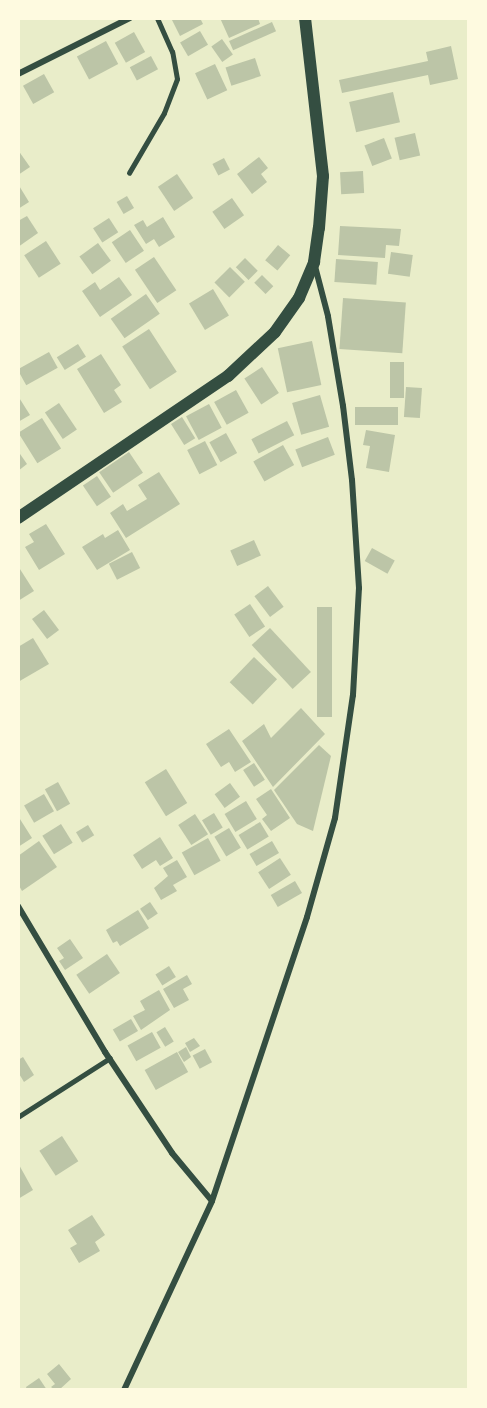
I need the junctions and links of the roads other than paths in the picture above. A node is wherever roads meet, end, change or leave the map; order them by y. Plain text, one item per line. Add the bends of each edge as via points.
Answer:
1 (130, 18) edge
2 (157, 18) edge
3 (305, 18) edge
4 (18, 75) edge
5 (129, 173) dead end
6 (314, 262) junction
7 (18, 518) edge
8 (18, 906) edge
9 (110, 1058) junction
10 (18, 1117) edge
11 (212, 1201) junction
12 (124, 1390) edge

1 - 4 street
2 - 5 lane via 172,52 177,79 164,113
3 - 6 main road via 323,176
6 - 7 main road via 299,298 275,332 228,376
6 - 11 street via 328,316 352,480 359,588 353,695 335,819 307,917
8 - 9 street
9 - 10 lane
9 - 11 street via 172,1153
11 - 12 street

